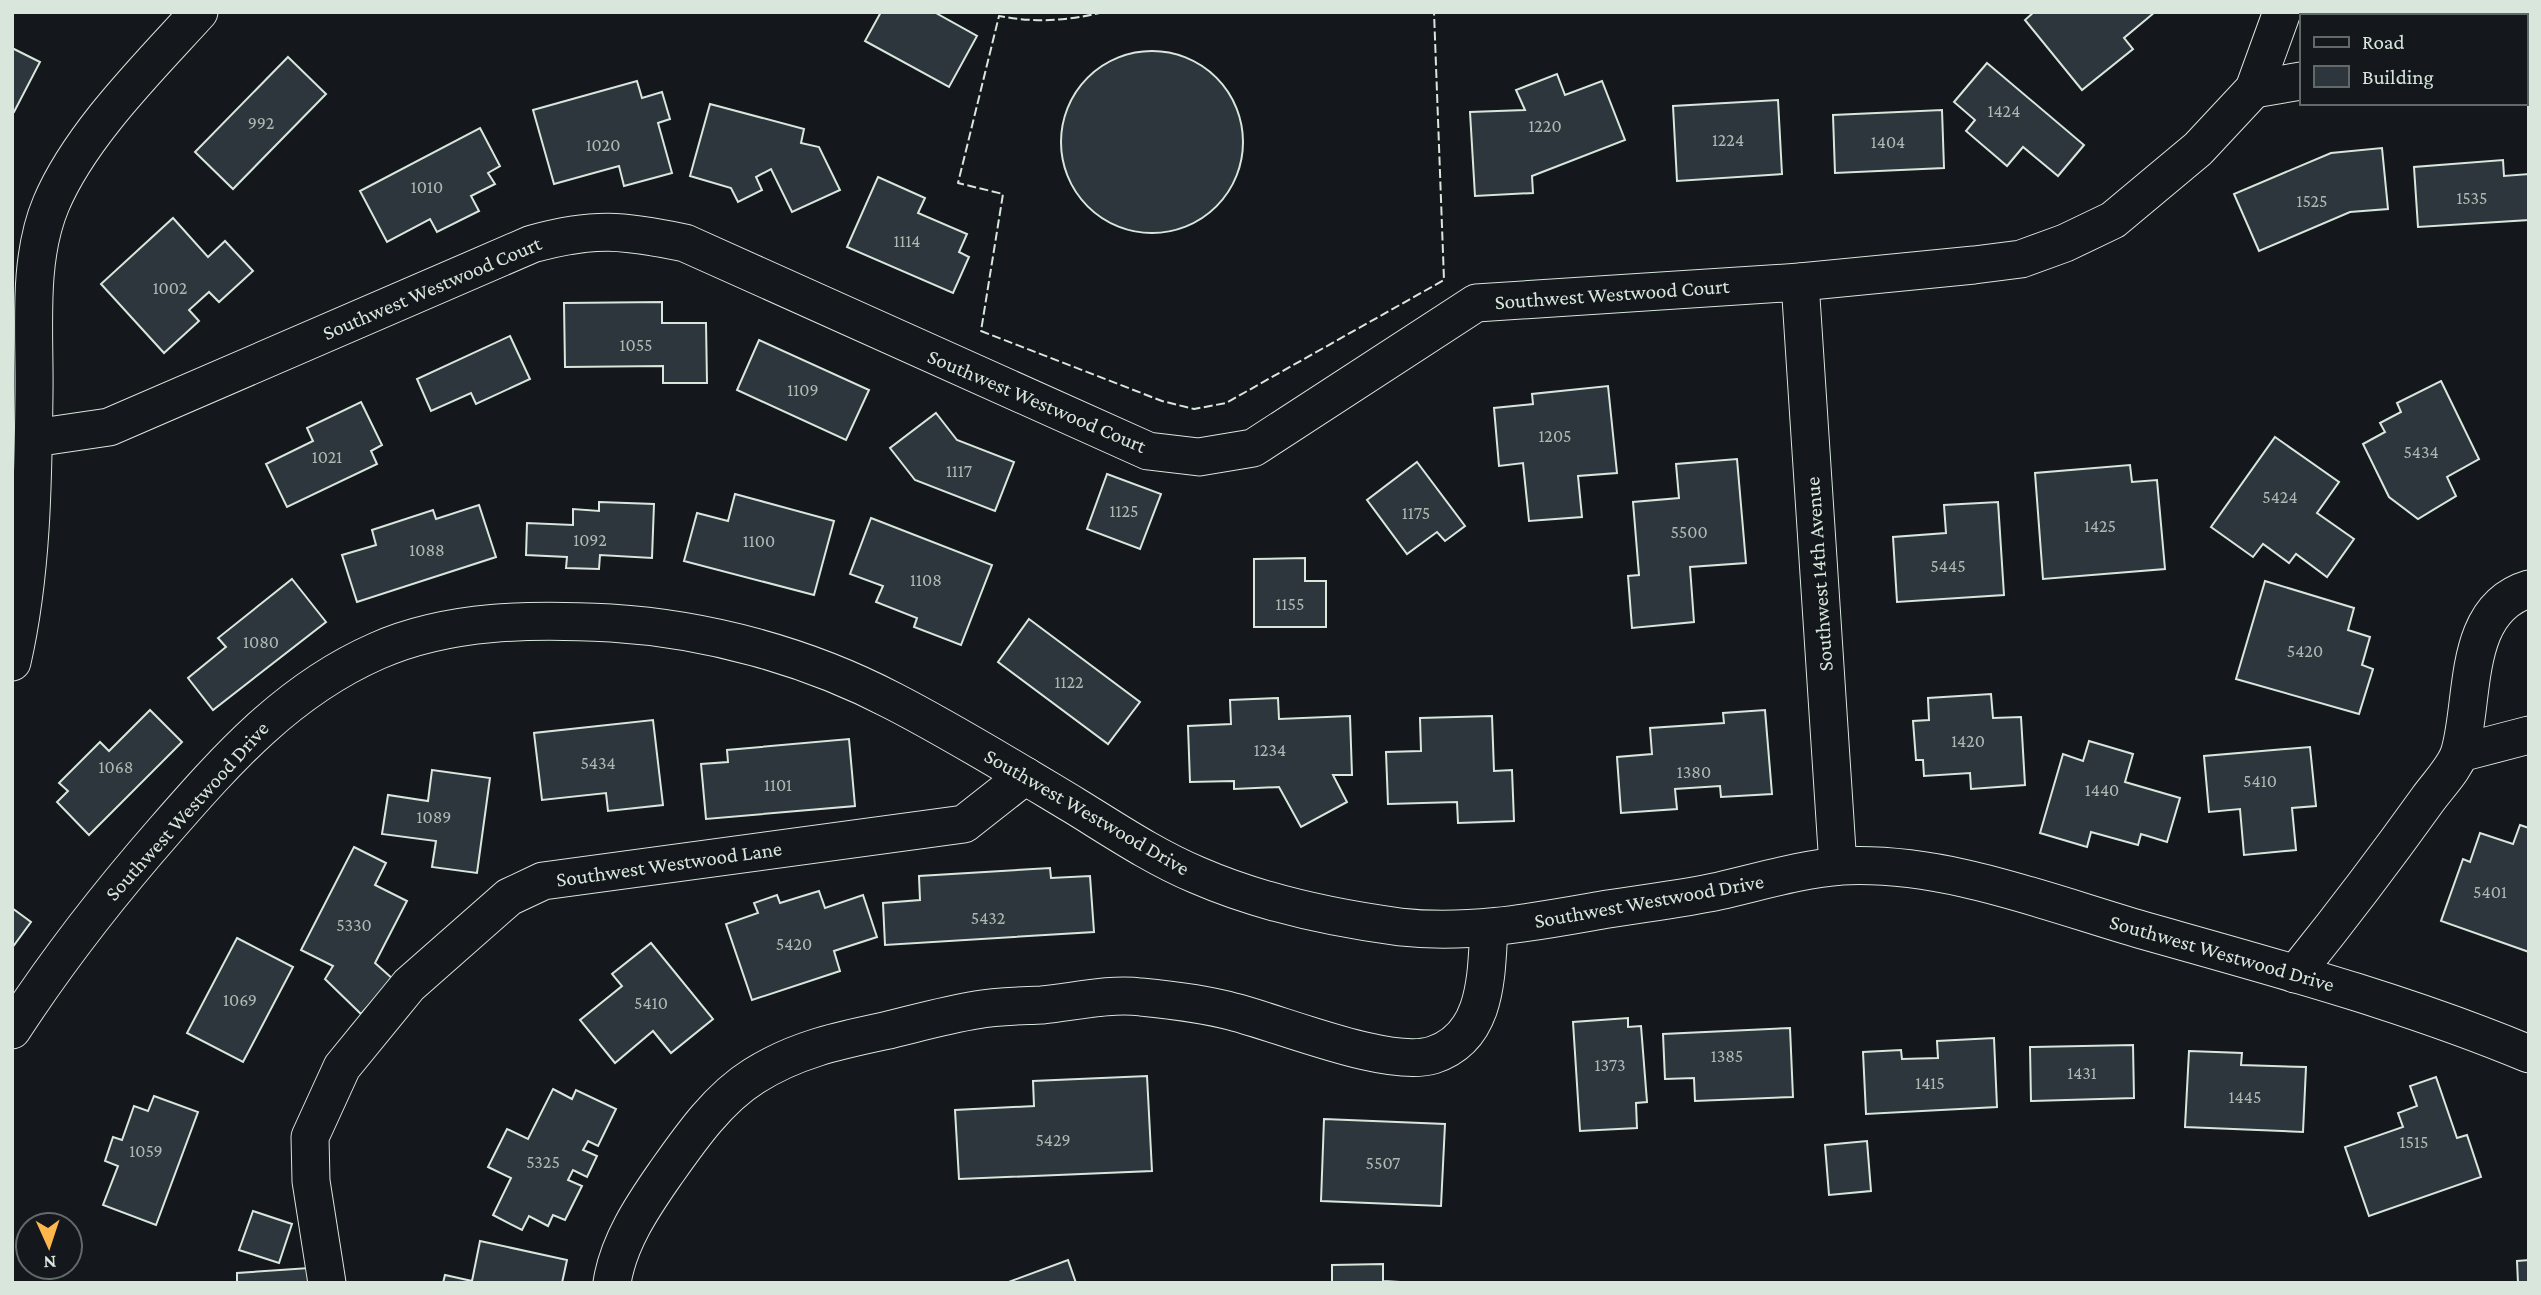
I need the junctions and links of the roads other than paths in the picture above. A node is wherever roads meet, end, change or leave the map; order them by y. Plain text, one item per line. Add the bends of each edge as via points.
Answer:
1 (199, 12) edge
2 (2282, 12) edge
3 (2300, 81) edge
4 (2254, 89) junction
5 (1800, 282) junction
6 (34, 438) junction
7 (2529, 589) edge
8 (12, 662) edge
9 (2529, 735) edge
10 (2460, 753) junction
11 (1025, 776) junction
12 (1838, 866) junction
13 (1489, 928) junction
14 (2295, 974) junction
15 (12, 1030) edge
16 (2529, 1054) edge
17 (327, 1283) edge
18 (612, 1283) edge

1 - 6 street via 129,88 70,168 51,204 41,233 37,270
2 - 4 street, Southwest Westwood Court
3 - 4 street
4 - 5 street, Southwest Westwood Court via 2198,149 2147,194 2113,220 2065,243 2021,259
5 - 6 street, Southwest Westwood Court via 1476,303 1252,449 1199,457 1148,451 1097,430 685,243 624,231 570,234 479,265 109,427
5 - 12 street, Southwest 14th Avenue
6 - 8 street via 23,596
7 - 10 street via 2510,595 2484,628
9 - 10 street
10 - 14 street via 2374,875
11 - 13 street, Southwest Westwood Drive via 1176,865 1242,891 1384,925
11 - 15 street, Southwest Westwood Drive via 885,697 842,677 746,645 639,625 591,622 497,623 424,636 349,664 277,712 238,748 87,923
11 - 17 street, Southwest Westwood Lane via 964,824 543,881 509,897 409,985 342,1067 319,1111 310,1137 311,1181
12 - 13 street, Southwest Westwood Drive via 1701,895
12 - 14 street, Southwest Westwood Drive via 1894,866 1976,881
13 - 18 street via 1479,1012 1467,1032 1432,1056 1376,1054 1231,1011 1137,996 976,1010 840,1039 793,1055 752,1077 719,1105 640,1209
14 - 16 street, Southwest Westwood Drive via 2445,1019

